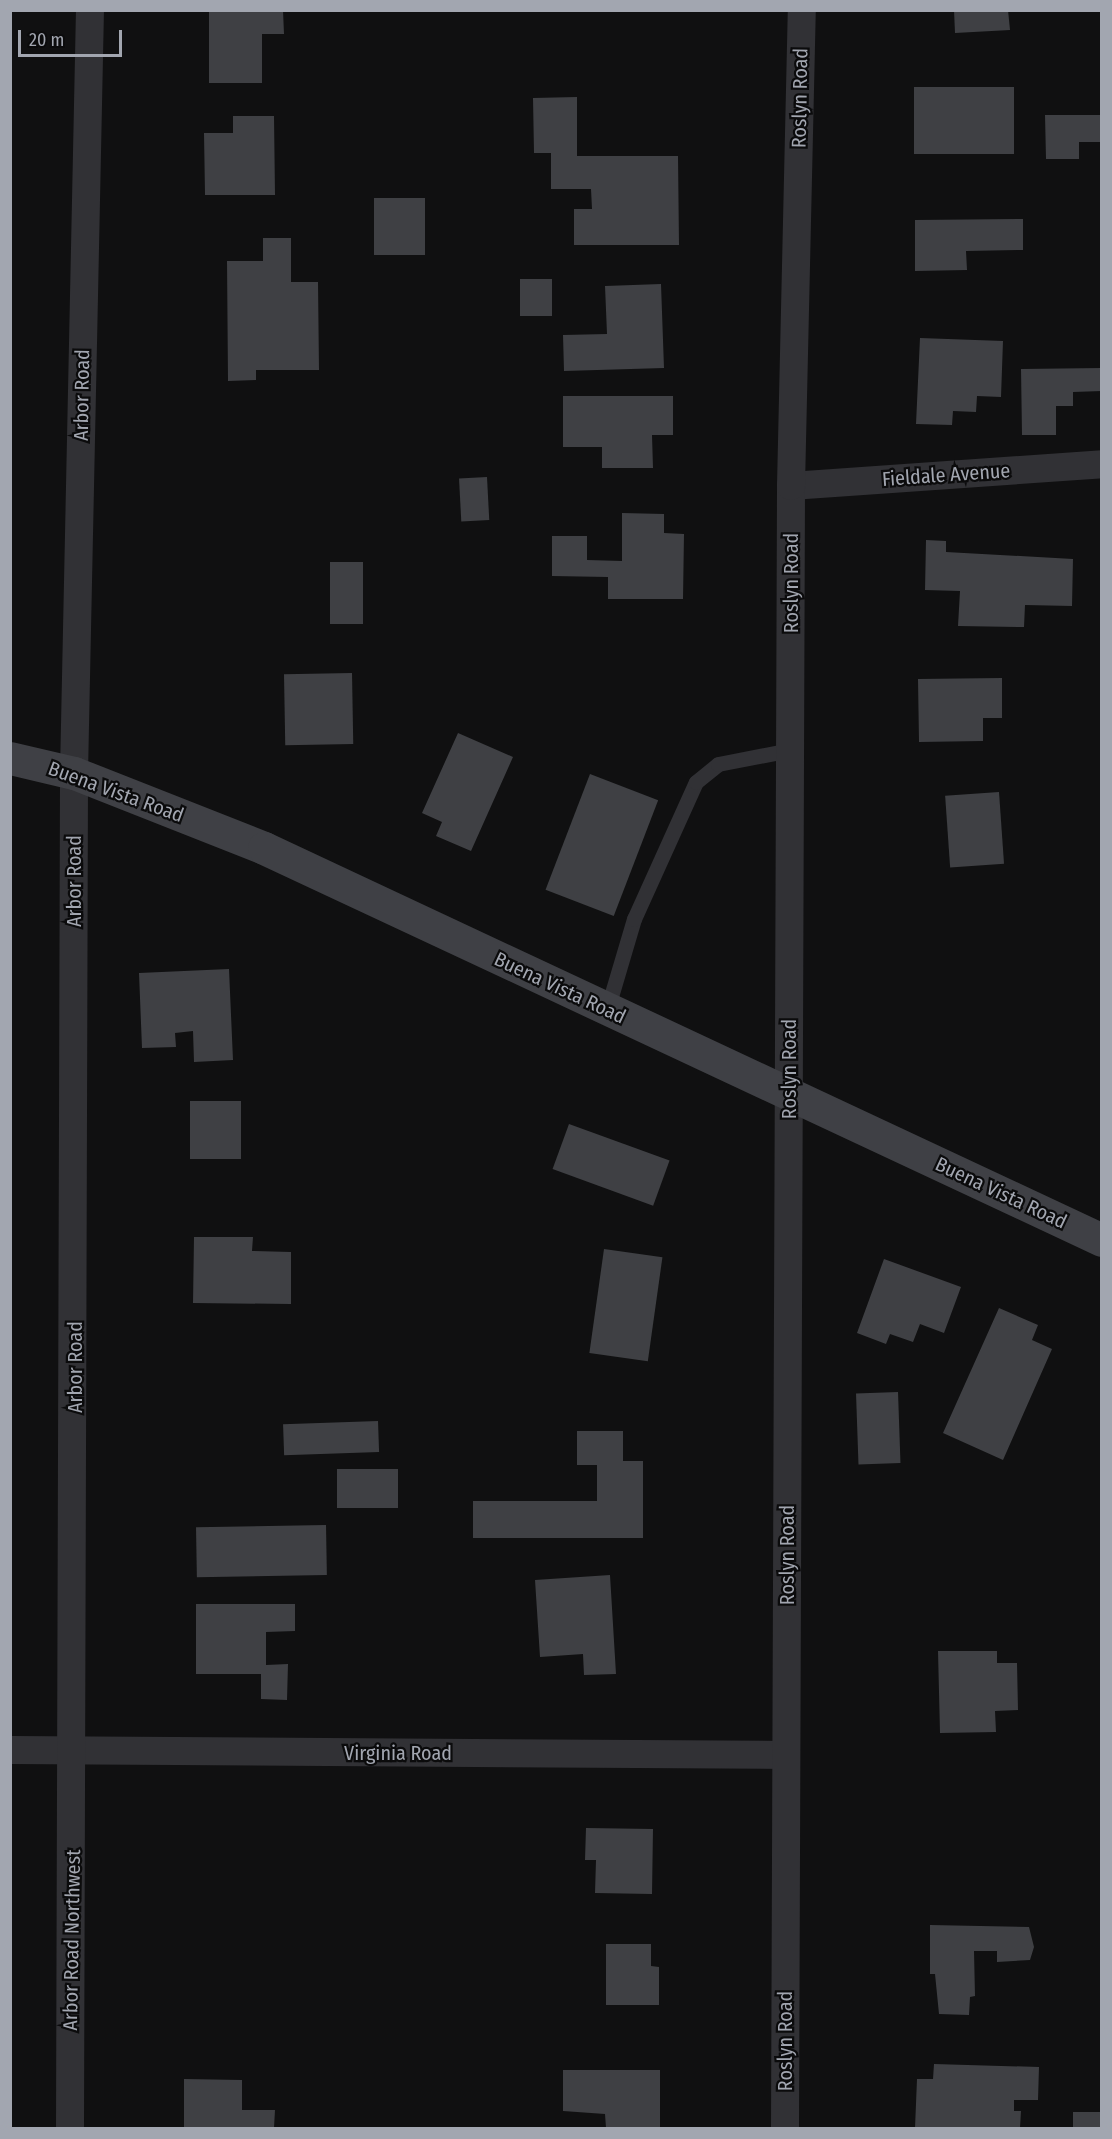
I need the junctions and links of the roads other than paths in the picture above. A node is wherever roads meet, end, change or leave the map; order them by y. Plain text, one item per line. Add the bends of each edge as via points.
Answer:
1 (90, 10) edge
2 (802, 10) edge
3 (1101, 464) edge
4 (791, 486) junction
5 (790, 750) junction
6 (10, 758) edge
7 (74, 773) junction
8 (607, 1010) junction
9 (789, 1095) junction
10 (1101, 1240) edge
11 (10, 1750) edge
12 (75, 1751) junction
13 (786, 1755) junction
14 (70, 2128) edge
15 (785, 2128) edge

1 - 7 street, Arbor Road
2 - 4 street, Roslyn Road
3 - 4 street, Fieldale Avenue
4 - 5 street, Roslyn Road
5 - 8 lane via 718,764 696,782 634,919
5 - 9 street, Roslyn Road
6 - 7 street, Buena Vista Road
7 - 8 street, Buena Vista Road via 264,848
7 - 12 street, Arbor Road
8 - 9 street, Buena Vista Road
9 - 10 street, Buena Vista Road
9 - 13 street, Roslyn Road
11 - 12 street, Virginia Road
12 - 13 street, Virginia Road
12 - 14 street, Arbor Road Northwest
13 - 15 street, Roslyn Road

